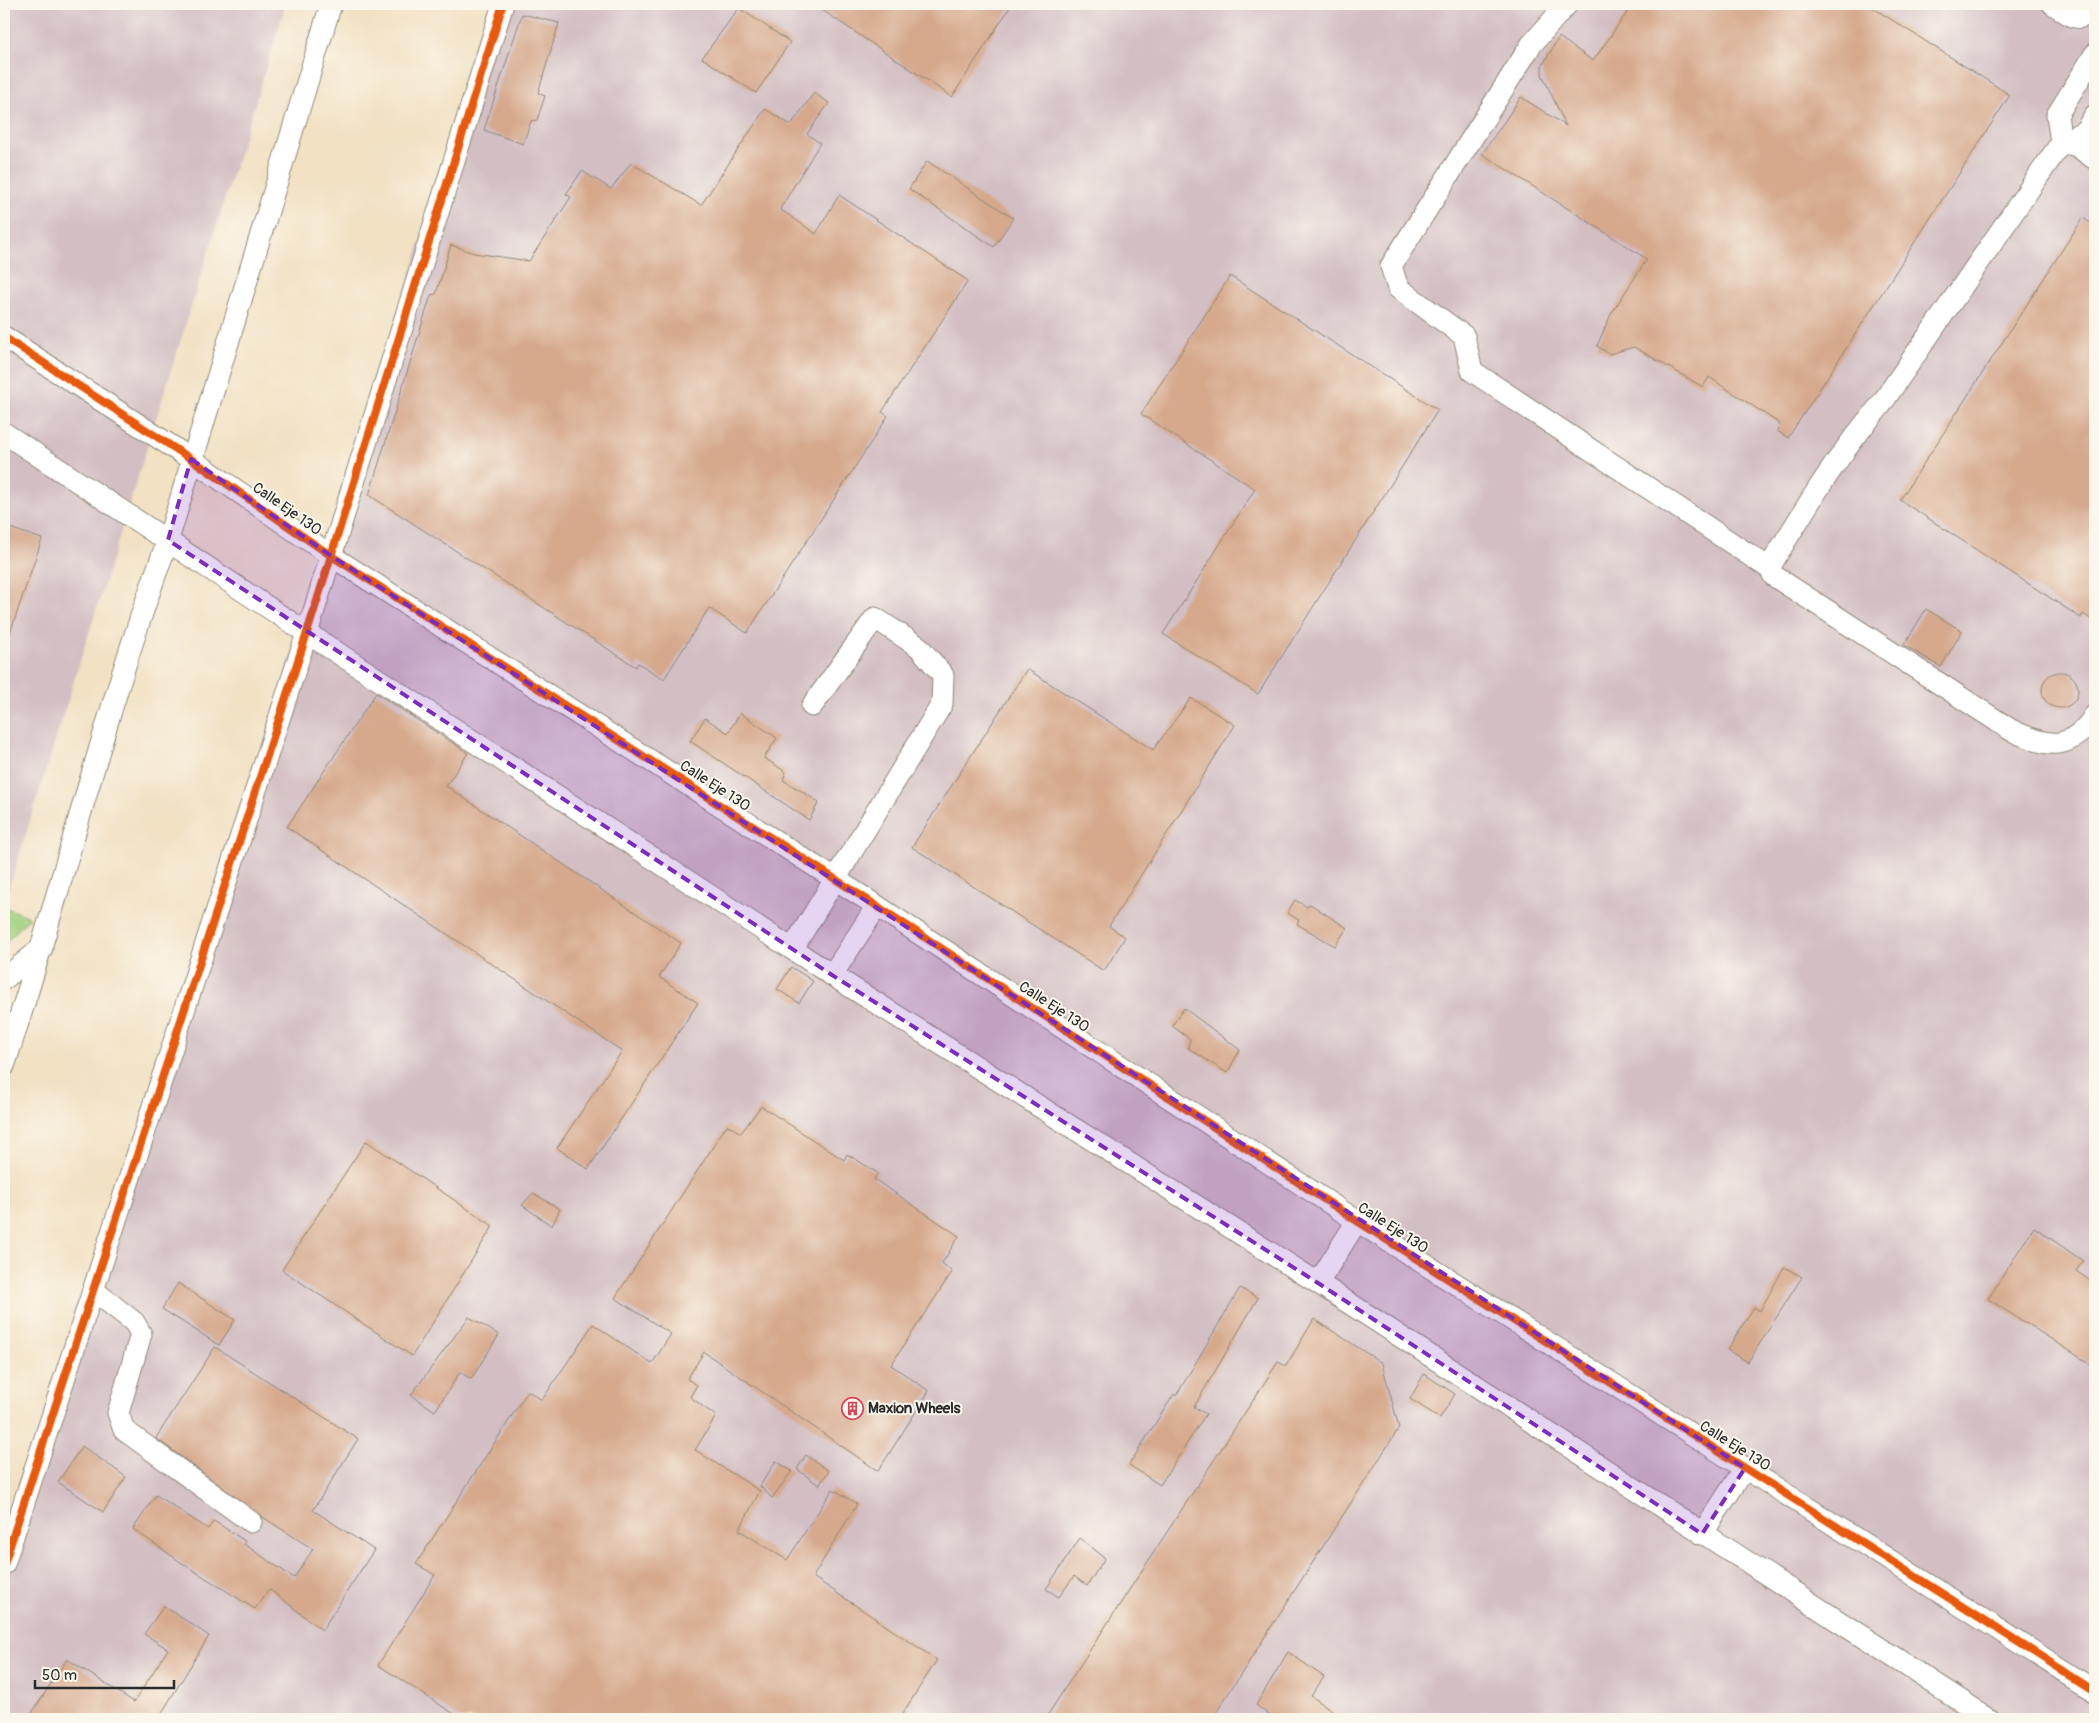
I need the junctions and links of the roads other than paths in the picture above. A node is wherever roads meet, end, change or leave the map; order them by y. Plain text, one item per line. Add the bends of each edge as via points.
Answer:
1 (331, 4) edge
2 (503, 4) edge
3 (1567, 4) edge
4 (2053, 4) edge
5 (2095, 6) edge
6 (2095, 54) edge
7 (2095, 116) edge
8 (2061, 143) junction
9 (2095, 159) edge
10 (4, 337) edge
11 (4, 433) edge
12 (191, 459) junction
13 (168, 540) junction
14 (330, 555) junction
15 (1769, 568) junction
16 (307, 633) junction
17 (812, 706) dead end
18 (2095, 715) edge
19 (835, 880) junction
20 (876, 906) junction
21 (42, 948) junction
22 (793, 948) junction
23 (832, 975) junction
24 (4, 979) edge
25 (4, 1064) edge
26 (1357, 1221) junction
27 (1318, 1283) junction
28 (93, 1290) junction
29 (1745, 1468) junction
30 (251, 1522) dead end
31 (1702, 1534) junction
32 (4, 1564) edge
33 (2095, 1691) edge
34 (1989, 1719) edge

1 - 12 street
2 - 14 street
3 - 15 street via 1531,45 1391,266 1398,288 1464,336 1472,371
4 - 5 street via 2080,18 2087,16
6 - 8 street via 2057,115
7 - 8 street via 2085,131
8 - 9 street via 2075,146
8 - 15 street via 1807,506
10 - 12 street, Calle Eje 130
11 - 13 street
12 - 13 street
12 - 14 street, Calle Eje 130
13 - 16 street
13 - 21 street via 140,615
14 - 16 street
14 - 19 street, Calle Eje 130
15 - 18 street via 1774,576 1878,645 2029,739 2043,744 2063,742 2087,728
16 - 22 street
16 - 28 street
17 - 19 street via 875,618 919,647 944,676 942,704
19 - 20 street, Calle Eje 130
19 - 22 street
20 - 23 street
20 - 26 street, Calle Eje 130
21 - 24 street
21 - 25 street
22 - 23 street
23 - 27 street
26 - 27 street
26 - 29 street, Calle Eje 130
27 - 31 street
28 - 30 street via 134,1322 141,1334 118,1413 124,1430
28 - 32 street
29 - 31 street
29 - 33 street, Calle Eje 130
31 - 34 street

